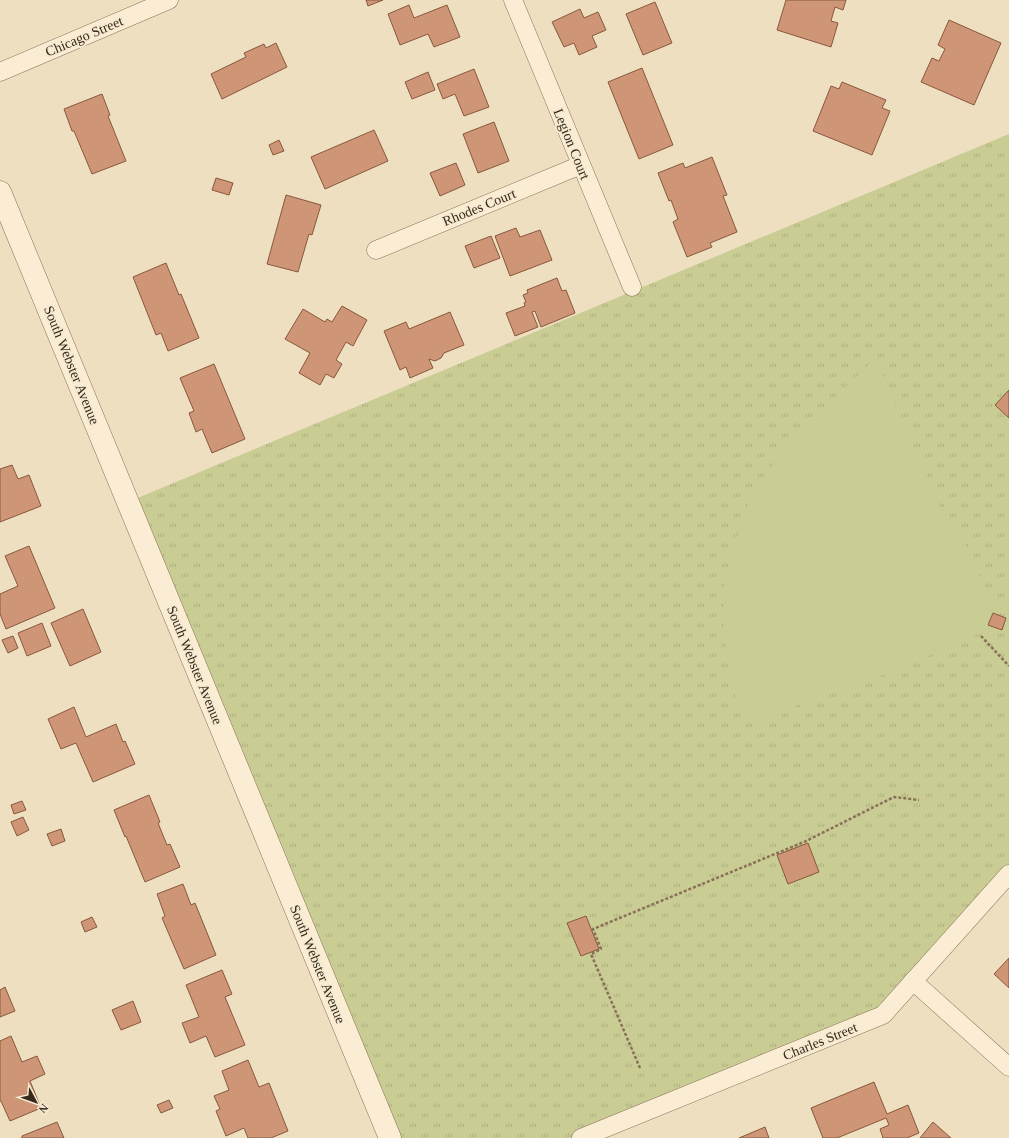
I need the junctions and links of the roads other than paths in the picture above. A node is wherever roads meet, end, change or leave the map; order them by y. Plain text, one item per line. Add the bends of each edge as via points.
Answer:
1 (169, 0) edge
2 (513, 0) edge
3 (0, 72) edge
4 (581, 165) junction
5 (0, 192) edge
6 (376, 250) dead end
7 (632, 287) dead end
8 (1009, 874) edge
9 (914, 981) junction
10 (1009, 1067) edge
11 (390, 1138) edge
12 (581, 1138) edge

1 - 3 street, Chicago Street
2 - 4 street, Legion Court
4 - 6 street, Rhodes Court
4 - 7 street, Legion Court
5 - 11 street, South Webster Avenue
8 - 9 street, Charles Street
9 - 10 street
9 - 12 street, Charles Street via 883,1015

